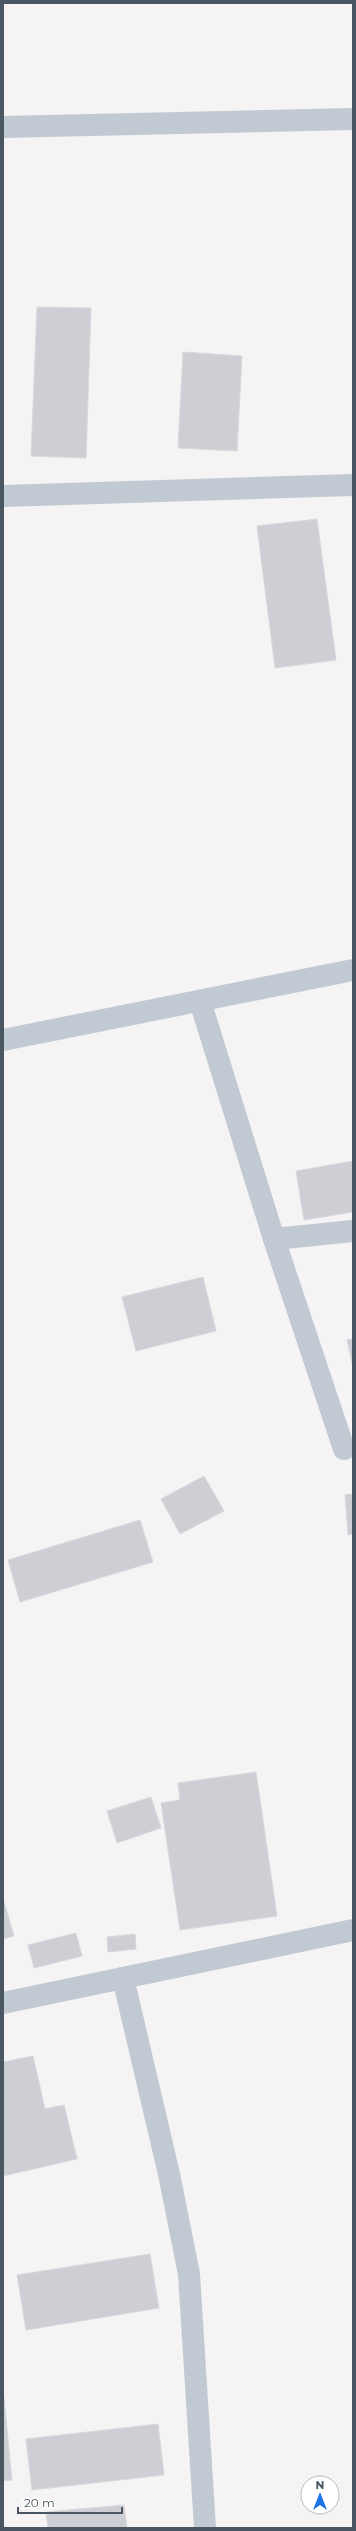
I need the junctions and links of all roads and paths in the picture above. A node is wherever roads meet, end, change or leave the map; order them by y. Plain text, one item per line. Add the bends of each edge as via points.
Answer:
1 (353, 119) edge
2 (3, 127) edge
3 (353, 485) edge
4 (3, 496) edge
5 (353, 970) edge
6 (200, 1000) junction
7 (3, 1040) edge
8 (353, 1231) edge
9 (274, 1239) junction
10 (344, 1449) dead end
11 (353, 1930) edge
12 (123, 1978) junction
13 (3, 2002) edge
14 (205, 2528) edge

1 - 2 street
3 - 4 street
5 - 6 street
6 - 7 street
6 - 9 street
8 - 9 street
9 - 10 street
11 - 12 street
12 - 13 street
12 - 14 street via 169,2174 189,2274

